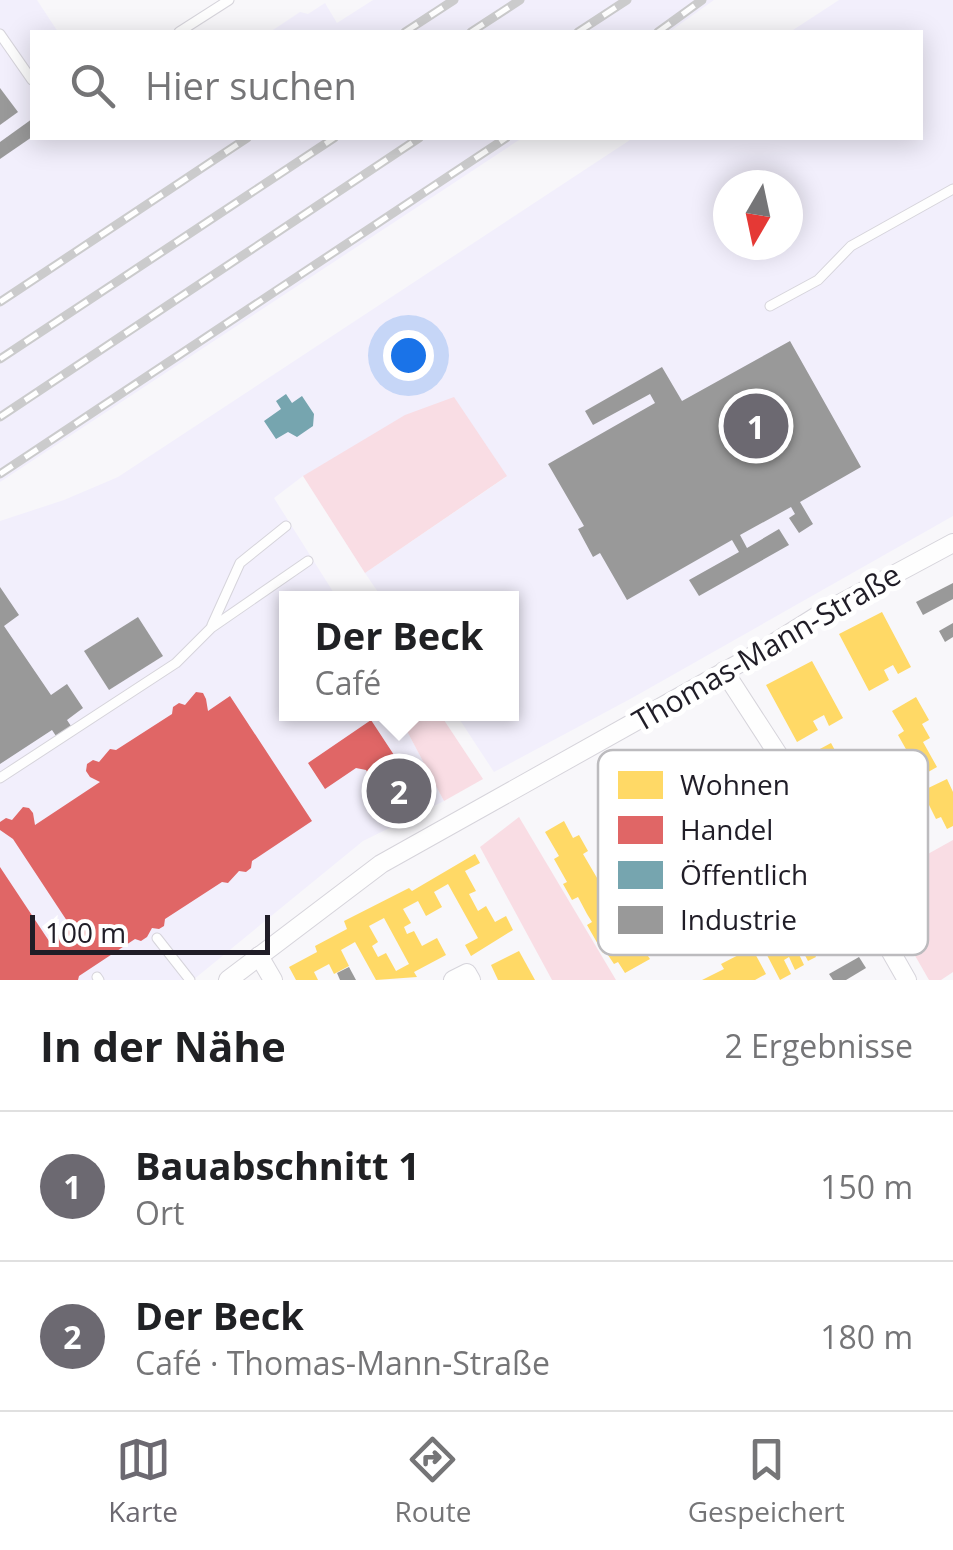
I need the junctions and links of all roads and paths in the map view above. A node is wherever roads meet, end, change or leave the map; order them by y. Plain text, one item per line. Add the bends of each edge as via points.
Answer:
1 (229, 0) edge
2 (182, 30) edge
3 (0, 34) edge
4 (30, 77) edge
5 (953, 189) edge
6 (770, 306) dead end
7 (286, 526) dead end
8 (953, 543) edge
9 (308, 561) dead end
10 (211, 628) junction
11 (724, 671) junction
12 (774, 750) edge
13 (0, 778) edge
14 (156, 938) dead end
15 (892, 955) edge
16 (260, 956) junction
17 (190, 980) edge
18 (228, 980) edge
19 (273, 980) edge
20 (454, 980) edge
21 (470, 980) edge
22 (906, 980) edge

1 - 2 lane
3 - 4 lane
5 - 6 lane via 851,246 818,280
7 - 10 lane via 240,562
8 - 11 street, Thomas-Mann-Straße
9 - 10 lane
10 - 13 lane via 176,663
11 - 12 street
11 - 16 street, Thomas-Mann-Straße via 381,864
14 - 17 lane
15 - 22 street
16 - 18 street, Thomas-Mann-Straße
16 - 19 street
20 - 21 street via 467,973

